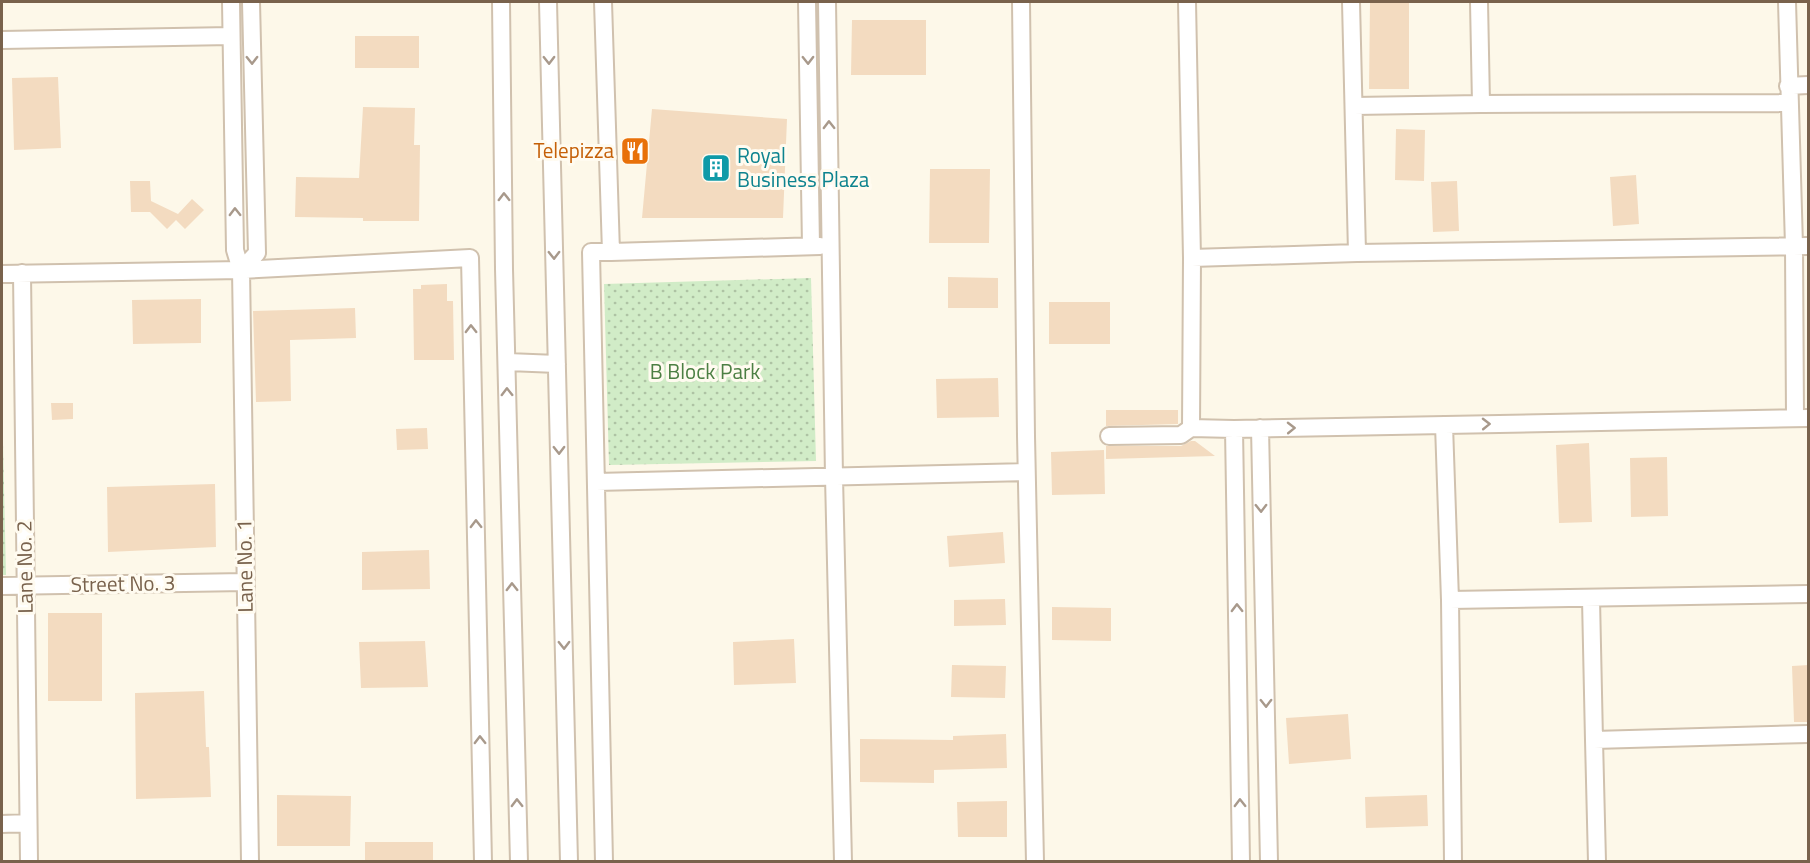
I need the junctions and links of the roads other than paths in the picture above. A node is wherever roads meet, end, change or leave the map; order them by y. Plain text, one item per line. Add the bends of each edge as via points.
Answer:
1 (231, 2) edge
2 (251, 2) edge
3 (501, 2) edge
4 (548, 2) edge
5 (603, 2) edge
6 (807, 2) edge
7 (827, 2) edge
8 (1021, 2) edge
9 (1187, 2) edge
10 (1351, 2) edge
11 (1479, 2) edge
12 (1787, 2) edge
13 (231, 36) junction
14 (2, 40) edge
15 (1809, 85) edge
16 (1788, 86) junction
17 (1481, 104) junction
18 (1789, 104) junction
19 (1354, 106) junction
20 (811, 246) junction
21 (1801, 246) edge
22 (830, 247) junction
23 (611, 252) junction
24 (1357, 253) junction
25 (1192, 258) junction
26 (241, 270) junction
27 (22, 273) junction
28 (2, 274) edge
29 (507, 362) junction
30 (557, 364) junction
31 (1802, 418) edge
32 (1444, 425) junction
33 (1191, 428) junction
34 (1260, 428) junction
35 (1233, 429) junction
36 (1110, 436) dead end
37 (1026, 472) junction
38 (834, 477) junction
39 (596, 482) junction
40 (245, 582) junction
41 (25, 585) junction
42 (2, 586) edge
43 (1809, 594) edge
44 (1591, 599) junction
45 (1450, 600) junction
46 (1809, 734) edge
47 (1594, 740) junction
48 (28, 823) junction
49 (2, 824) edge
50 (29, 861) edge
51 (250, 861) edge
52 (483, 861) edge
53 (519, 861) edge
54 (569, 861) edge
55 (604, 861) edge
56 (843, 861) edge
57 (1035, 861) edge
58 (1241, 861) edge
59 (1269, 861) edge
60 (1453, 861) edge
61 (1597, 861) edge

1 - 13 street, Lane No. 1
2 -> 26 street via 257,253
29 -> 3 street
4 -> 30 street
5 - 23 street
6 -> 20 street
22 -> 7 street
8 - 37 street
9 - 25 street
10 - 19 street
11 - 17 street
12 - 16 street
13 - 14 street
26 -> 13 street, Lane No. 1 via 235,250
15 - 16 street
16 - 18 street
17 - 18 street
17 - 19 street
18 - 21 street
19 - 24 street
20 - 22 street
20 - 23 street
21 - 24 street
21 - 31 street
22 - 38 street
23 - 39 street via 591,252
24 - 25 street
25 - 33 street
26 - 27 street
26 - 40 street, Lane No. 1
52 -> 26 street via 470,258
27 - 28 street
27 - 41 street, Lane No. 2
29 - 30 street
53 -> 29 street
30 -> 54 street
32 -> 31 street
34 -> 32 street
32 - 45 street
33 - 35 street
33 - 36 street via 1181,435
34 - 35 street
34 -> 59 street
58 -> 35 street
37 - 38 street
37 - 57 street
38 - 39 street
38 - 56 street
39 - 55 street
40 - 41 street, Street No. 3
40 - 51 street, Lane No. 1
41 - 42 street, Street No. 3
41 - 48 street, Lane No. 2
43 - 44 street
44 - 45 street
44 - 47 street
45 - 60 street
46 - 47 street
47 - 61 street
48 - 49 street
48 - 50 street, Lane No. 2

